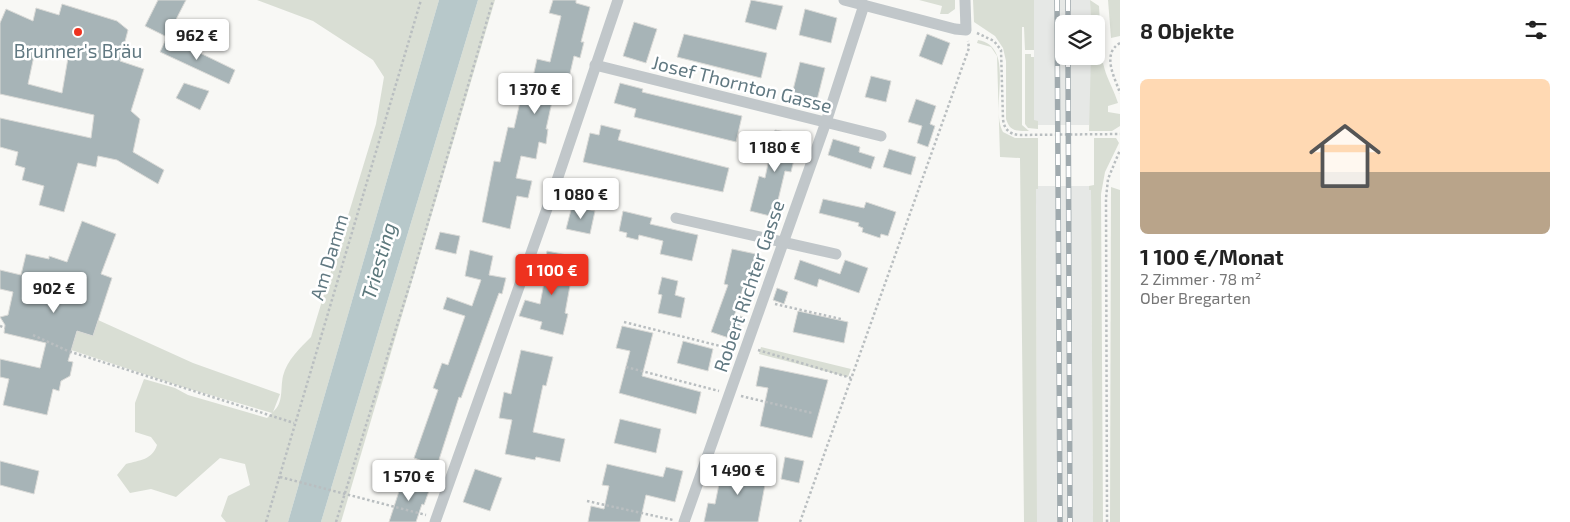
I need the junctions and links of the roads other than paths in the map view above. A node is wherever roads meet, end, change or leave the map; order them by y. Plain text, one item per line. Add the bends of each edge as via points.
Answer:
1 (618, 0) edge
2 (844, 0) edge
3 (965, 0) edge
4 (864, 5) junction
5 (595, 65) junction
6 (826, 122) junction
7 (881, 136) dead end
8 (554, 189) junction
9 (605, 198) dead end
10 (676, 218) dead end
11 (782, 241) junction
12 (836, 254) dead end
13 (435, 520) edge
14 (683, 522) edge

1 - 5 street
2 - 4 street
3 - 4 street via 966,30
4 - 6 street, Robert Richter Gasse
5 - 6 street, Josef Thornton Gasse
5 - 8 street
6 - 7 street, Josef Thornton Gasse
6 - 11 street, Robert Richter Gasse
8 - 9 street
8 - 13 street
10 - 11 street
11 - 12 street
11 - 14 street, Robert Richter Gasse

